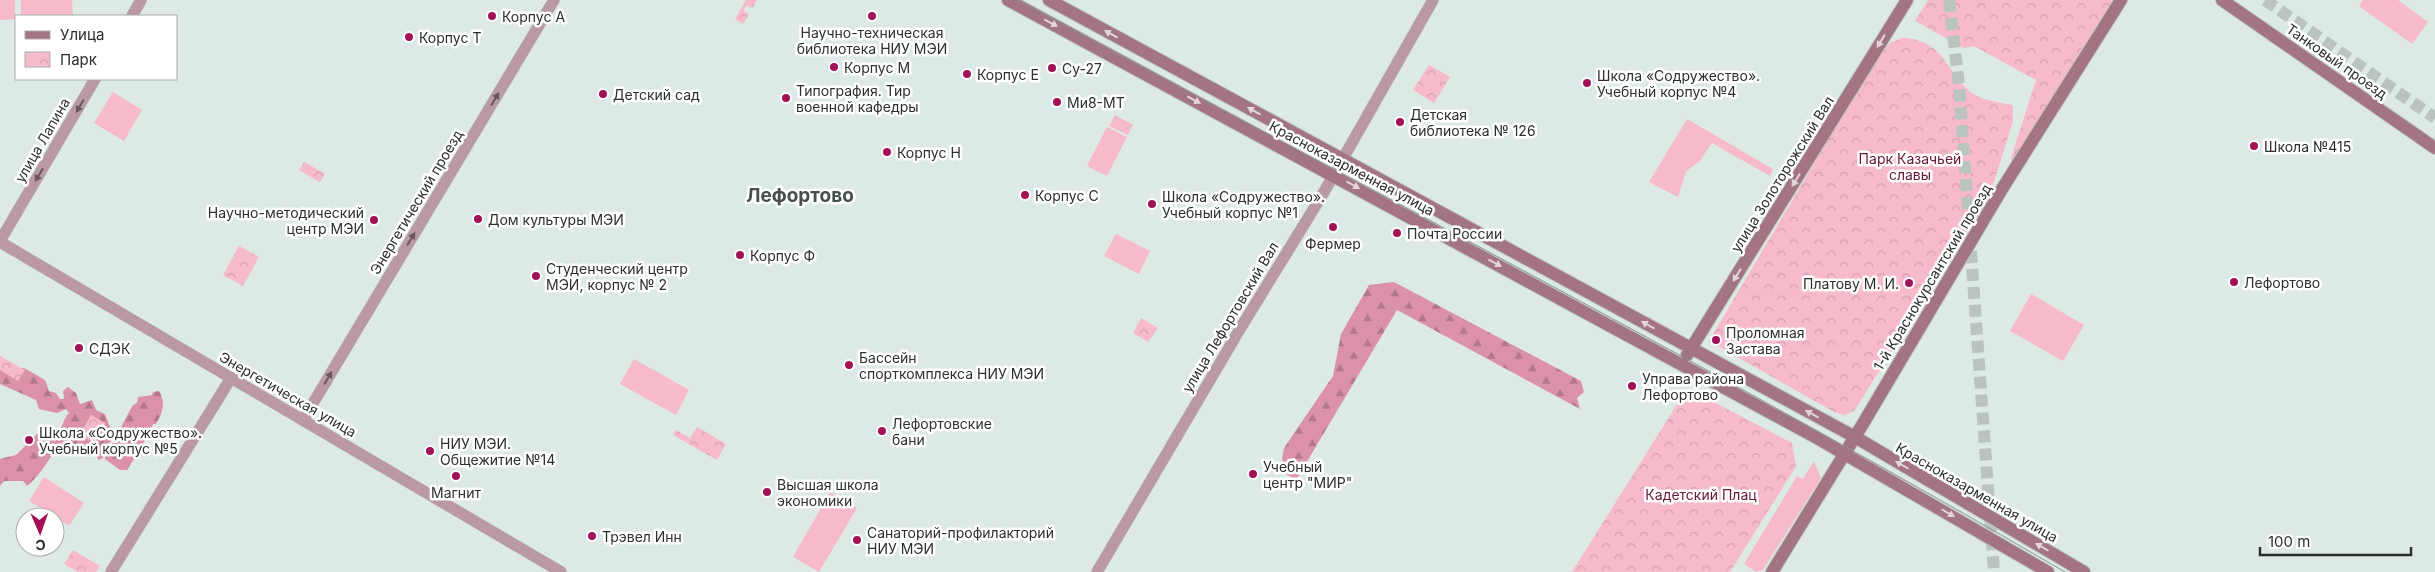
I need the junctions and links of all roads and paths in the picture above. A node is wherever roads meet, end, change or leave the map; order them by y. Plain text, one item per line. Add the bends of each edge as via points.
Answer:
1 (141, 0) edge
2 (554, 0) edge
3 (1008, 0) edge
4 (1049, 0) edge
5 (1433, 0) edge
6 (1907, 0) edge
7 (2121, 0) edge
8 (2222, 0) edge
9 (133, 15) edge
10 (94, 80) edge
11 (2435, 148) edge
12 (1343, 160) junction
13 (1334, 175) junction
14 (0, 242) edge
15 (1691, 348) junction
16 (1682, 364) junction
17 (231, 378) junction
18 (303, 420) junction
19 (1855, 437) junction
20 (1844, 454) junction
21 (111, 572) edge
22 (561, 572) edge
23 (1097, 572) edge
24 (1772, 572) edge
25 (2048, 572) edge
26 (2084, 572) edge

1 - 9 street
18 -> 2 street, Энергетический проезд
3 -> 13 main road, Красноказарменная улица
12 -> 4 main road, Красноказарменная улица
5 - 12 street, улица Лефортовский Вал
6 -> 15 main road, улица Золоторожский Вал
7 - 19 main road, 1-й Краснокурсантский проезд via 2002,189
8 - 11 main road, Танковый проезд
10 -> 14 street, улица Лапина
12 - 13 street, улица Лефортовский Вал
15 -> 12 main road, Красноказарменная улица
13 -> 16 main road, Красноказарменная улица
13 - 23 street, улица Лефортовский Вал
14 - 17 street, Энергетическая улица
15 - 16 main road, улица Золоторожский Вал
19 -> 15 main road, Красноказарменная улица
16 - 20 main road, Красноказарменная улица
17 - 18 street, Энергетическая улица
17 - 21 street
18 - 22 street, Энергетическая улица
19 - 20 main road, 1-й Краснокурсантский проезд
26 -> 19 main road, Красноказарменная улица
20 - 24 main road, 1-й Краснокурсантский проезд
20 -> 25 main road

